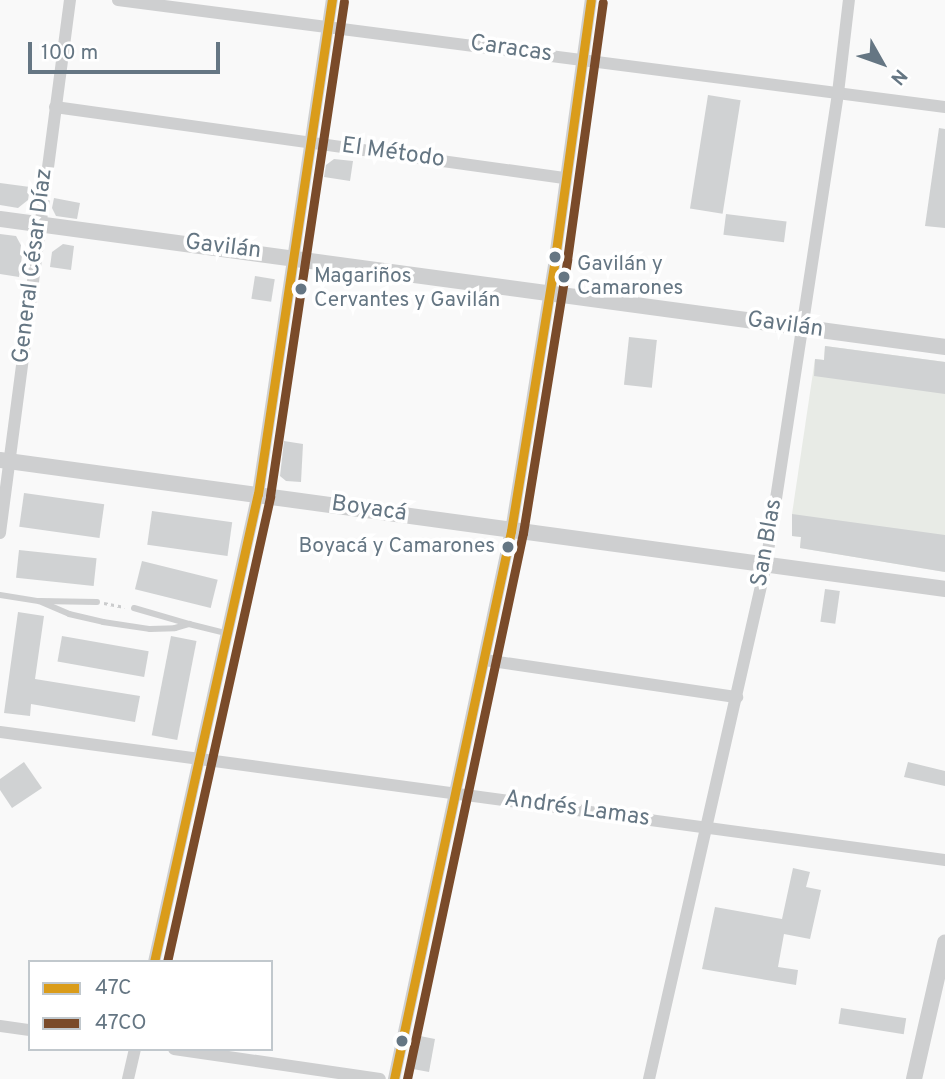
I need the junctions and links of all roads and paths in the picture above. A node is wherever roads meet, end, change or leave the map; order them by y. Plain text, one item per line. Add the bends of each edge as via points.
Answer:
1 (70, 0) edge
2 (118, 0) edge
3 (332, 0) edge
4 (591, 0) edge
5 (849, 0) edge
6 (330, 25) junction
7 (582, 60) junction
8 (838, 93) junction
9 (55, 107) junction
10 (945, 107) edge
11 (310, 143) junction
12 (564, 178) junction
13 (0, 219) edge
14 (39, 224) junction
15 (293, 257) junction
16 (549, 292) junction
17 (802, 328) junction
18 (945, 347) edge
19 (4, 461) edge
20 (258, 494) junction
21 (511, 531) junction
22 (0, 533) edge
23 (766, 564) junction
24 (945, 589) edge
25 (0, 595) edge
26 (39, 601) junction
27 (97, 602) joint
28 (134, 608) joint
29 (189, 624) junction
30 (226, 633) junction
31 (485, 660) junction
32 (737, 697) junction
33 (0, 732) edge
34 (200, 757) junction
35 (455, 793) junction
36 (707, 827) junction
37 (945, 860) edge
38 (945, 942) edge
39 (154, 960) edge
40 (0, 1026) edge
41 (28, 1030) edge
42 (135, 1051) edge
43 (188, 1051) edge
44 (128, 1079) edge
45 (380, 1079) edge
46 (394, 1079) edge
47 (649, 1079) edge
48 (914, 1079) edge

1 - 9 street, General César Díaz
2 - 6 street, Caracas
3 - 6 street
4 - 7 street
5 - 8 street, San Blas
6 - 7 street, Caracas
6 - 11 street
7 - 8 street, Caracas
7 - 12 street
8 - 10 street, Caracas
8 - 17 street, San Blas
9 - 11 street, El Método
9 - 14 street, General César Díaz
11 - 12 street, El Método
11 - 15 street
12 - 16 street
13 - 14 street, Gavilán
14 - 15 street, Gavilán
14 - 19 street, General César Díaz
15 - 16 street, Gavilán
15 - 20 street
16 - 17 street, Gavilán
16 - 21 street
17 - 18 street, Gavilán
17 - 23 street, San Blas
19 - 20 street, Boyacá
19 - 22 street, General César Díaz
20 - 21 street, Boyacá
20 - 30 street
21 - 23 street, Boyacá
21 - 31 street
23 - 24 street, Boyacá
23 - 32 street, San Blas
25 - 26 lane
26 - 27 lane
26 - 29 lane via 103,622 149,629
27 - 28 path
28 - 29 lane
29 - 30 lane
30 - 34 street
31 - 32 street
31 - 35 street
32 - 36 street, San Blas
33 - 34 street, Andrés Lamas
34 - 35 street, Andrés Lamas
34 - 39 street
35 - 36 street, Andrés Lamas
35 - 46 street
36 - 37 street, Andrés Lamas
36 - 47 street, San Blas
38 - 48 street
40 - 41 street
42 - 44 street
43 - 45 street

